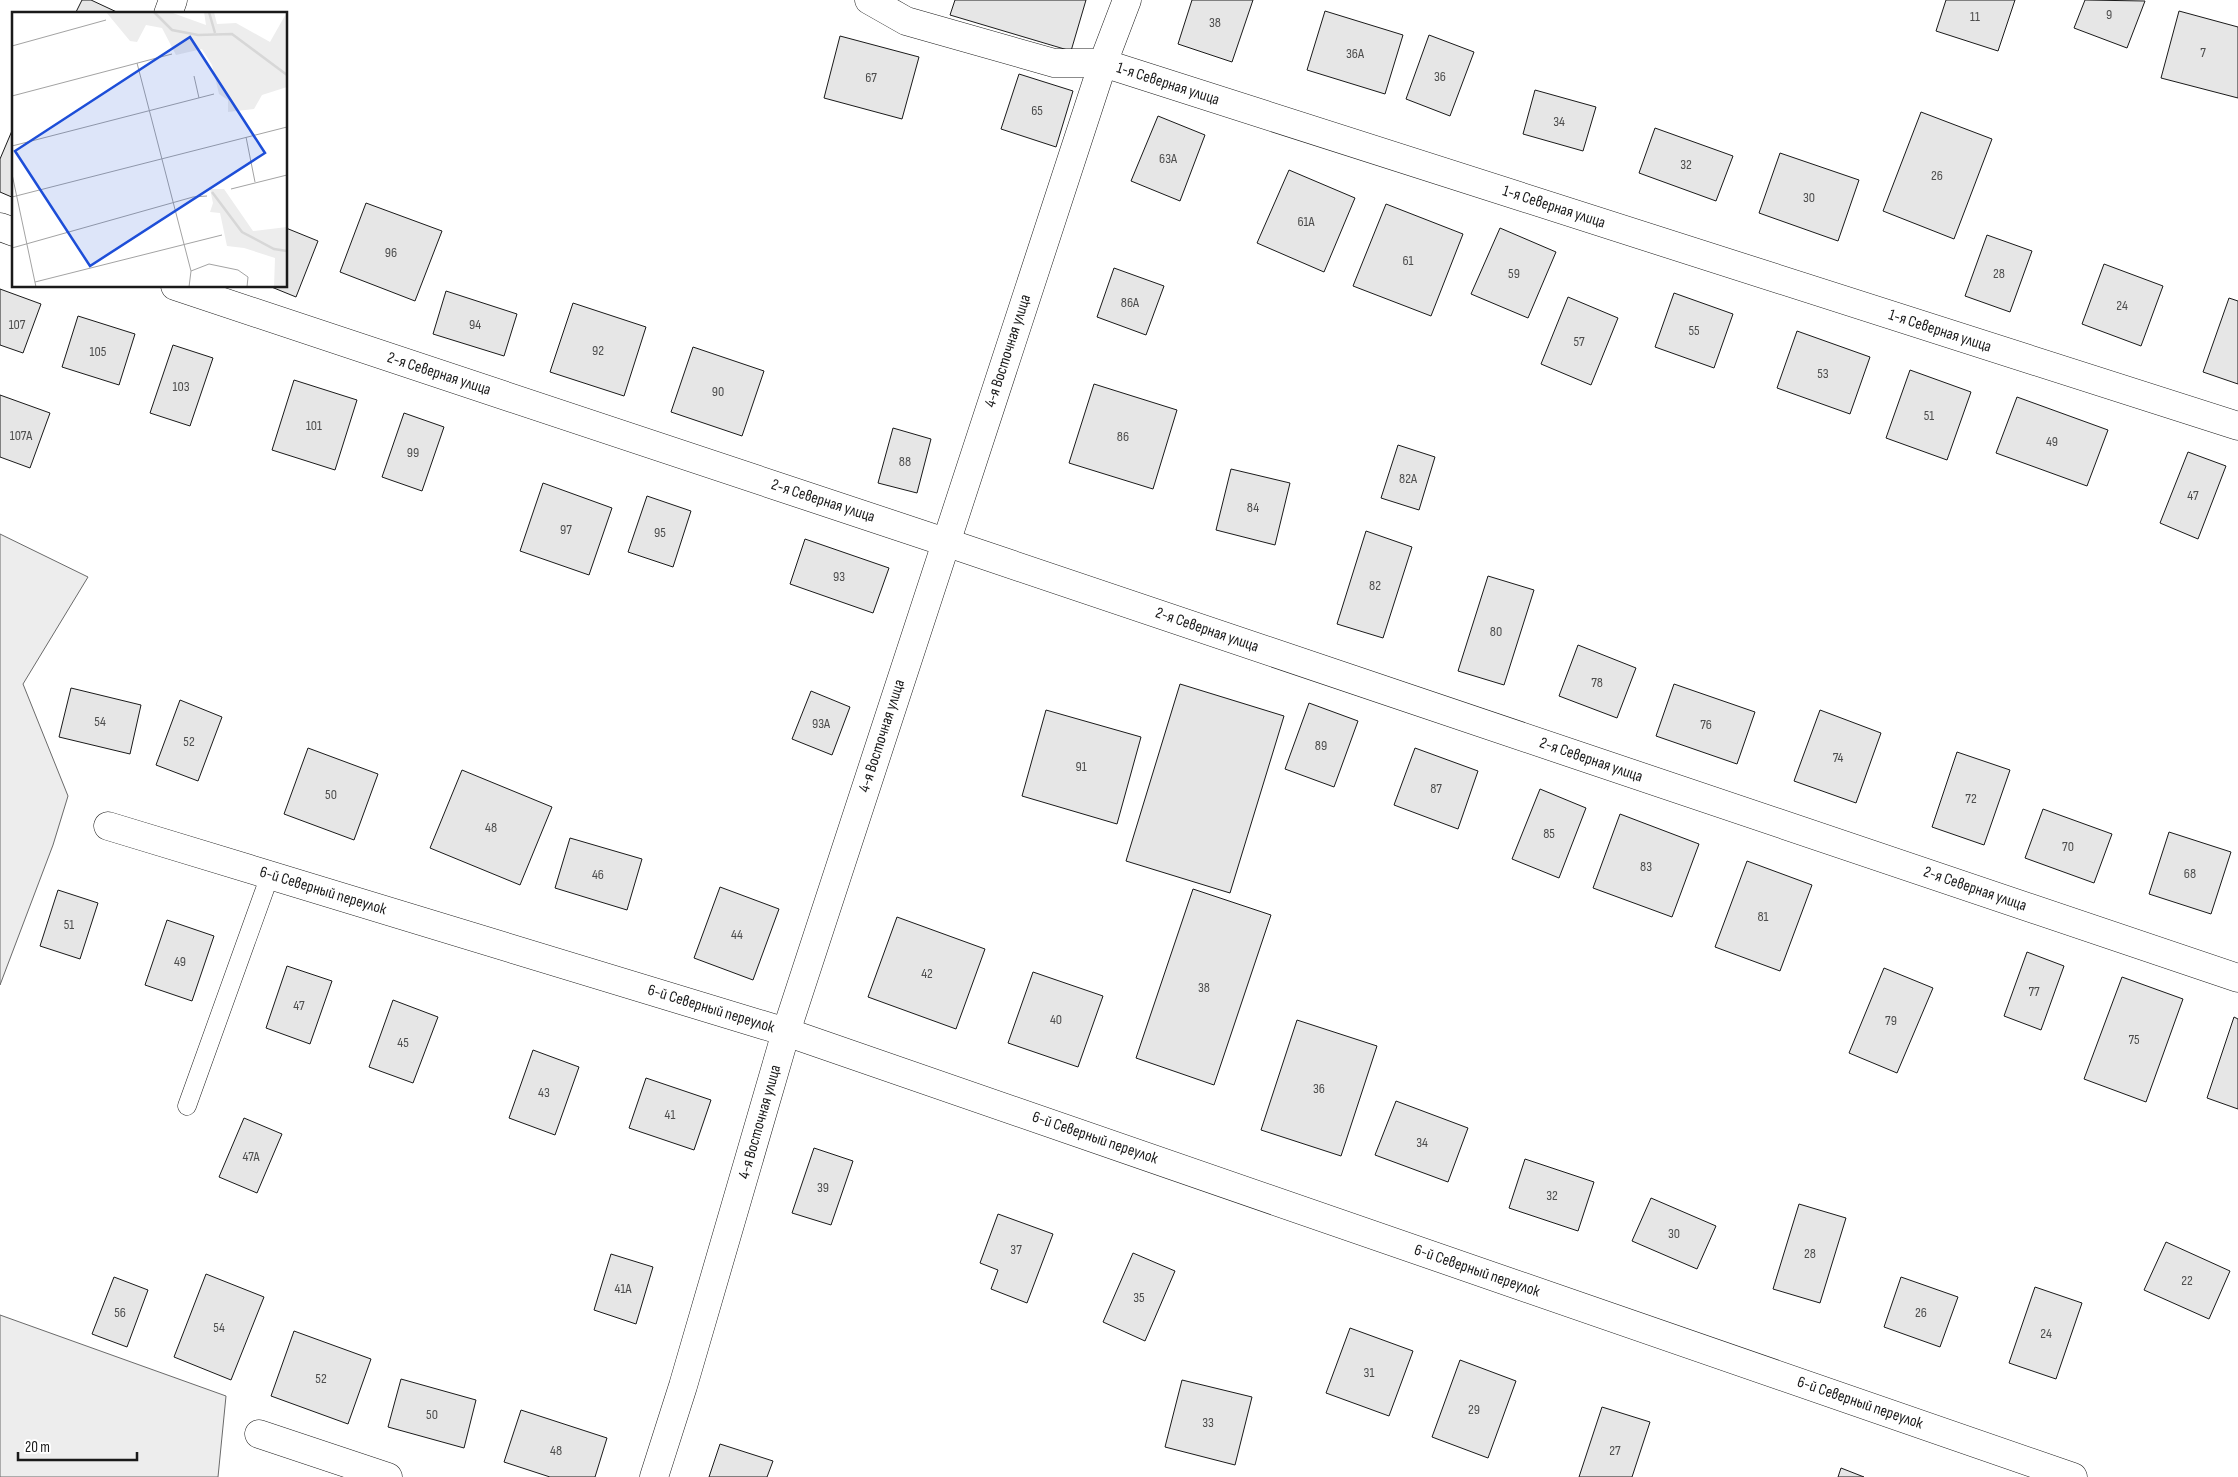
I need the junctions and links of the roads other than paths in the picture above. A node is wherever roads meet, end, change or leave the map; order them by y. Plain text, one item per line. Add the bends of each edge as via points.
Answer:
1 (173, 0) edge
2 (870, 0) edge
3 (1127, 0) edge
4 (169, 12) edge
5 (1103, 64) junction
6 (0, 227) edge
7 (12, 231) edge
8 (181, 288) edge
9 (2238, 426) edge
10 (945, 542) junction
11 (108, 826) dead end
12 (270, 875) junction
13 (2238, 978) edge
14 (786, 1032) junction
15 (187, 1106) dead end
16 (259, 1434) dead end
17 (388, 1477) edge
18 (654, 1477) edge
19 (2073, 1477) edge

1 - 4 street
2 - 5 street, 1-я Северная улица via 906,21 1054,63
3 - 5 street, 4-я Восточная улица
5 - 9 street, 1-я Северная улица
5 - 10 street, 4-я Восточная улица
6 - 7 street
8 - 10 street, 2-я Северная улица
10 - 13 street, 2-я Северная улица
10 - 14 street, 4-я Восточная улица
11 - 12 street, 6-й Северный переулок
12 - 14 street, 6-й Северный переулок
12 - 15 lane
14 - 18 street, 4-я Восточная улица
14 - 19 street, 6-й Северный переулок
16 - 17 street

